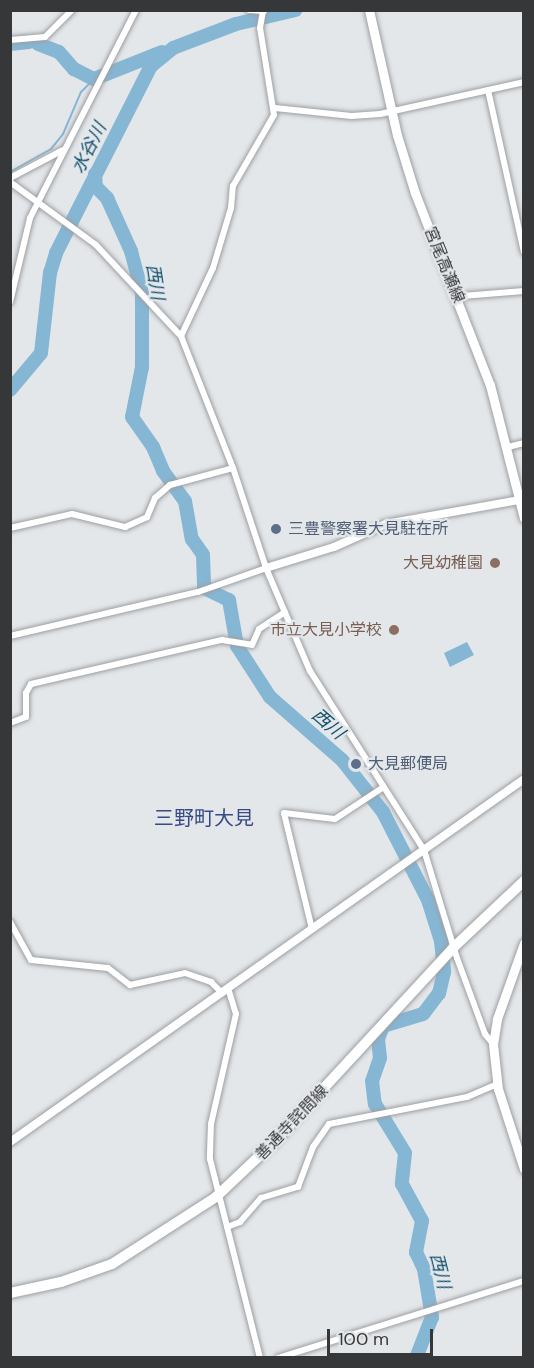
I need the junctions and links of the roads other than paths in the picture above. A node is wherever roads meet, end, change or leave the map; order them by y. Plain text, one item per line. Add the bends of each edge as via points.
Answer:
1 (72, 10) edge
2 (136, 10) edge
3 (249, 10) edge
4 (369, 10) edge
5 (264, 11) edge
6 (10, 40) edge
7 (524, 82) edge
8 (488, 90) junction
9 (275, 108) junction
10 (391, 111) junction
11 (64, 150) junction
12 (10, 180) edge
13 (37, 204) junction
14 (524, 252) edge
15 (524, 291) edge
16 (462, 296) dead end
17 (10, 302) edge
18 (181, 336) junction
19 (524, 443) edge
20 (508, 447) junction
21 (233, 468) junction
22 (520, 500) junction
23 (524, 518) edge
24 (10, 528) edge
25 (267, 568) junction
26 (285, 612) junction
27 (10, 636) edge
28 (10, 723) edge
29 (524, 779) edge
30 (382, 788) junction
31 (423, 850) junction
32 (524, 881) edge
33 (10, 922) edge
34 (312, 929) junction
35 (524, 943) edge
36 (454, 947) junction
37 (225, 990) junction
38 (493, 1044) junction
39 (497, 1084) junction
40 (10, 1142) edge
41 (524, 1169) edge
42 (218, 1195) junction
43 (227, 1227) junction
44 (524, 1281) edge
45 (10, 1293) edge
46 (260, 1358) edge
47 (278, 1358) edge

1 - 6 street via 45,38
2 - 11 street
3 - 5 street
4 - 10 main road, 宮尾高瀬線
5 - 9 street via 260,28
7 - 8 street
8 - 10 street
8 - 14 street
9 - 10 street via 352,116
9 - 18 street via 233,186 231,208 213,267
10 - 20 main road, 宮尾高瀬線 via 415,193 483,364
11 - 12 street
11 - 13 street
12 - 13 street
13 - 17 street via 27,227
13 - 18 street via 96,245
15 - 16 street
18 - 21 street
19 - 20 street
20 - 22 main road, 宮尾高瀬線
21 - 24 street via 170,485 156,498 147,517 125,527 72,514
21 - 25 street
22 - 23 main road, 宮尾高瀬線
22 - 25 street via 386,524 334,547
25 - 26 street
25 - 27 street via 198,592
26 - 28 street via 259,629 252,645 222,640 31,684 26,693 26,717
26 - 30 street via 310,671
29 - 31 street
30 - 31 street
30 - 34 street via 335,819 284,813
31 - 34 street
31 - 36 street
32 - 36 main road, 善通寺詫間線
33 - 37 street via 31,960 108,968 130,985 185,973
34 - 37 street
35 - 38 main road via 497,1019
36 - 38 street via 484,1034
36 - 42 main road, 善通寺詫間線 via 275,1141
37 - 40 street
37 - 42 street via 236,1014 209,1141
38 - 39 main road
39 - 41 main road
39 - 43 street via 467,1097 329,1124 313,1147 298,1187 261,1198 240,1222
42 - 43 street
42 - 45 main road, 善通寺詫間線 via 112,1264 61,1282
43 - 46 street
44 - 47 street

